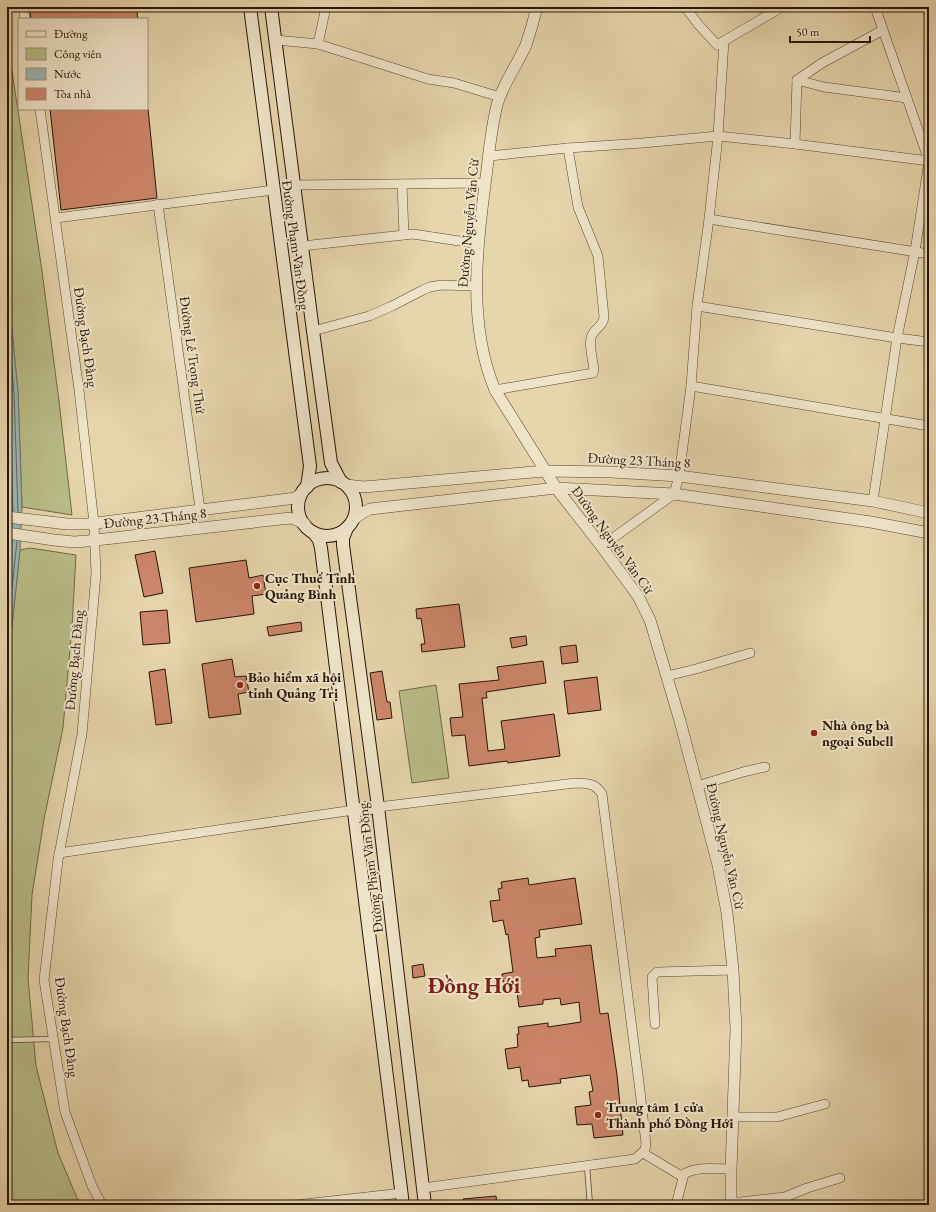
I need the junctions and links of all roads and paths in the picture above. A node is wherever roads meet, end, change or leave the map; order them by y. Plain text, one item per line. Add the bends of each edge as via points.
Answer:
1 (23, 7) edge
2 (250, 7) edge
3 (272, 7) edge
4 (326, 7) edge
5 (537, 7) edge
6 (685, 7) edge
7 (782, 7) edge
8 (875, 7) edge
9 (25, 18) edge
10 (883, 30) junction
11 (276, 40) junction
12 (724, 41) junction
13 (318, 44) junction
14 (797, 80) junction
15 (500, 97) junction
16 (907, 98) junction
17 (40, 110) edge
18 (718, 136) junction
19 (795, 144) junction
20 (568, 148) junction
21 (489, 156) junction
22 (929, 161) edge
23 (485, 183) junction
24 (402, 184) junction
25 (294, 185) junction
26 (274, 190) junction
27 (158, 204) junction
28 (56, 218) junction
29 (709, 219) junction
30 (404, 235) junction
31 (479, 244) junction
32 (302, 246) junction
33 (915, 251) junction
34 (929, 254) edge
35 (476, 286) junction
36 (697, 306) junction
37 (313, 331) junction
38 (897, 338) junction
39 (929, 342) edge
40 (691, 386) junction
41 (495, 390) junction
42 (884, 418) junction
43 (929, 426) edge
44 (545, 471) junction
45 (679, 476) junction
46 (344, 484) junction
47 (556, 488) junction
48 (305, 490) junction
49 (674, 494) junction
50 (873, 501) junction
51 (200, 509) junction
52 (929, 513) edge
53 (7, 517) edge
54 (94, 523) junction
55 (305, 524) junction
56 (350, 524) junction
57 (314, 532) junction
58 (7, 533) edge
59 (929, 533) edge
60 (95, 540) junction
61 (602, 546) junction
62 (750, 652) dead end
63 (667, 676) junction
64 (765, 767) dead end
65 (697, 786) junction
66 (378, 807) junction
67 (354, 810) junction
68 (59, 853) junction
69 (734, 970) junction
70 (654, 1024) dead end
71 (54, 1039) junction
72 (7, 1040) edge
73 (825, 1104) dead end
74 (734, 1117) junction
75 (643, 1152) junction
76 (587, 1166) junction
77 (731, 1170) junction
78 (683, 1177) junction
79 (840, 1178) dead end
80 (423, 1188) junction
81 (402, 1199) edge
82 (731, 1204) edge
83 (102, 1205) edge
84 (296, 1205) edge
85 (425, 1205) edge
86 (590, 1205) edge
87 (676, 1205) edge

1 - 9 street
2 - 26 main road, Đường Phạm Văn Đồng
3 - 11 main road, Đường Phạm Văn Đồng
4 - 13 street
5 - 15 street, Đường Nguyễn Văn Cừ via 526,44
6 - 12 street via 717,44
7 - 12 street
8 - 10 street
10 - 14 street via 822,63
10 - 16 street
11 - 13 street
11 - 25 main road, Đường Phạm Văn Đồng
12 - 18 street
13 - 15 street via 428,79 454,83
14 - 16 street via 824,87
14 - 19 street
15 - 21 street, Đường Nguyễn Văn Cừ
16 - 22 street
17 - 28 street, Đường Bạch Đằng
18 - 19 street
18 - 20 street
18 - 29 street
19 - 22 street
20 - 21 street
20 - 41 street via 578,207 598,256 604,323 591,336 594,370 593,373
21 - 23 street, Đường Nguyễn Văn Cừ
22 - 33 street
23 - 24 street
23 - 31 street, Đường Nguyễn Văn Cừ
24 - 25 street
24 - 30 street
25 - 32 main road, Đường Phạm Văn Đồng
26 - 27 street
26 - 48 main road, Đường Phạm Văn Đồng via 310,466
27 - 28 street
27 - 51 street, Đường Lê Trọng Thứ
28 - 54 street, Đường Bạch Đằng
29 - 33 street
29 - 36 street
30 - 31 street via 413,234
30 - 32 street
31 - 35 street, Đường Nguyễn Văn Cừ
32 - 37 main road, Đường Phạm Văn Đồng
33 - 34 street
33 - 38 street
35 - 37 street via 430,287 369,316
35 - 41 street, Đường Nguyễn Văn Cừ via 481,340 488,373
36 - 38 street
36 - 40 street
37 - 46 main road, Đường Phạm Văn Đồng via 331,463
38 - 39 street
38 - 42 street
40 - 42 street
40 - 45 street
41 - 44 street, Đường Nguyễn Văn Cừ
42 - 43 street
42 - 50 street
44 - 45 street, Đường 23 Tháng 8
44 - 46 street, Đường 23 Tháng 8 via 364,487
44 - 47 street, Đường Nguyễn Văn Cừ
45 - 49 street
45 - 50 street, Đường 23 Tháng 8
46 - 48 main road via 328,478 318,479
46 - 56 main road via 355,498 356,507
47 - 49 street
47 - 56 street via 370,509
47 - 61 street, Đường Nguyễn Văn Cừ
48 - 51 street, Đường 23 Tháng 8 via 295,498
48 - 55 main road via 299,500 301,519
49 - 59 street via 872,522
49 - 61 street
50 - 52 street, Đường 23 Tháng 8
51 - 54 street, Đường 23 Tháng 8
53 - 54 street, Đường 23 Tháng 8 via 67,524
54 - 60 street, Đường Bạch Đằng
55 - 57 main road
55 - 60 street, Đường 23 Tháng 8 via 290,518
56 - 57 main road via 339,534 331,536
56 - 66 main road, Đường Phạm Văn Đồng via 343,538 343,545
57 - 67 main road, Đường Phạm Văn Đồng via 321,548
58 - 60 street, Đường 23 Tháng 8 via 74,542
60 - 68 street, Đường Bạch Đằng via 96,574 82,734
61 - 63 street, Đường Nguyễn Văn Cừ via 638,596 650,620
62 - 63 street
63 - 65 street, Đường Nguyễn Văn Cừ
64 - 65 street
65 - 69 street, Đường Nguyễn Văn Cừ via 718,865
66 - 67 main road
66 - 75 street via 575,783 593,784 598,788 602,794 640,1091 646,1144
66 - 80 main road, Đường Phạm Văn Đồng
67 - 68 street
67 - 81 main road, Đường Phạm Văn Đồng
68 - 71 street, Đường Bạch Đằng via 44,980
69 - 70 street via 657,972 652,977
69 - 74 street, Đường Nguyễn Văn Cừ
71 - 72 lane
71 - 83 street, Đường Bạch Đằng via 65,1112 92,1186
73 - 74 street via 777,1117
74 - 77 street, Đường Nguyễn Văn Cừ
75 - 76 street via 635,1159
75 - 78 street
76 - 80 street
76 - 86 lane
77 - 78 street via 690,1170
77 - 82 street, Đường Nguyễn Văn Cừ
78 - 87 street
79 - 82 street via 785,1197
80 - 81 main road
80 - 85 main road, Đường Phạm Văn Đồng
81 - 84 street

